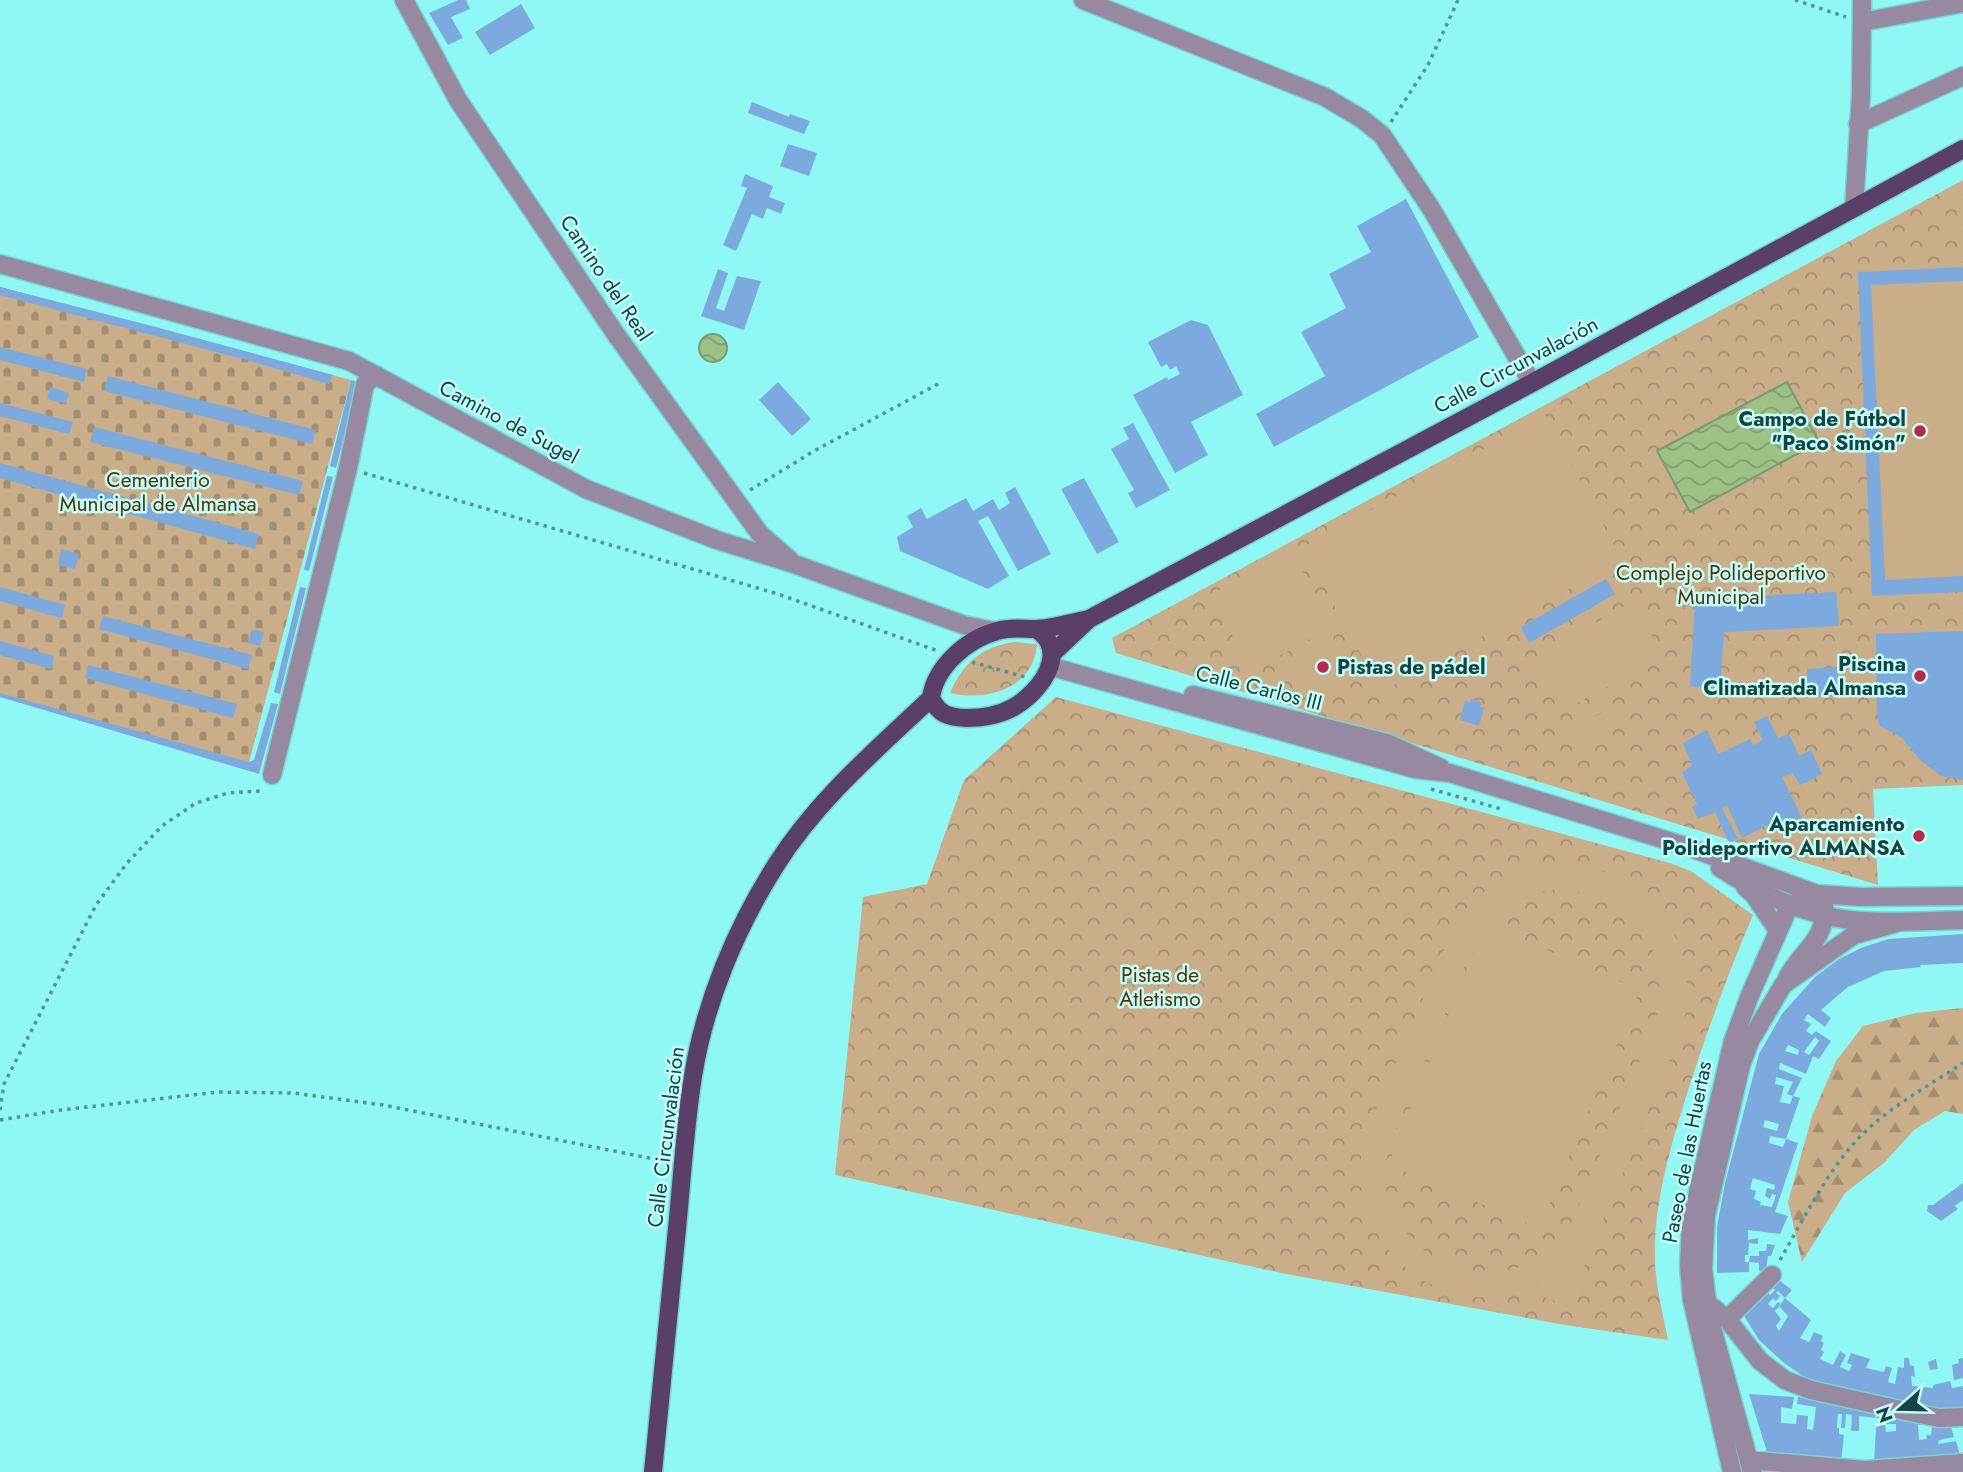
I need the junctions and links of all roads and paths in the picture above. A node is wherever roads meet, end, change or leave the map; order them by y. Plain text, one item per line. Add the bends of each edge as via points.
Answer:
1 (404, 0) edge
2 (1083, 0) edge
3 (1458, 0) edge
4 (1795, 0) edge
5 (1862, 0) edge
6 (1963, 3) edge
7 (1862, 22) junction
8 (1963, 76) edge
9 (1858, 124) junction
10 (1382, 135) junction
11 (1963, 148) edge
12 (1854, 208) junction
13 (0, 264) edge
14 (376, 375) junction
15 (940, 383) dead end
16 (1532, 383) junction
17 (734, 499) junction
18 (794, 564) junction
19 (1089, 619) junction
20 (1036, 629) junction
21 (994, 631) junction
22 (1051, 659) junction
23 (936, 706) junction
24 (272, 775) joint
25 (1688, 847) junction
26 (1726, 872) junction
27 (1817, 894) junction
28 (1963, 896) edge
29 (1808, 911) junction
30 (1963, 920) edge
31 (1900, 922) junction
32 (1777, 929) junction
33 (1783, 985) junction
34 (1963, 1063) edge
35 (0, 1110) edge
36 (0, 1120) edge
37 (683, 1165) junction
38 (1772, 1275) joint
39 (1706, 1301) junction
40 (1727, 1319) junction
41 (1963, 1417) edge
42 (1751, 1466) edge
43 (1953, 1467) edge
44 (653, 1472) edge
45 (1732, 1472) edge

1 - 17 street, Camino del Real via 458,100
2 - 10 street via 1325,97
3 - 10 path via 1428,65
4 - 7 path
5 - 7 street
6 - 7 street
7 - 9 street
8 - 9 street
9 - 12 street
10 - 16 street via 1432,210
11 - 12 main road, Calle Circunvalación
12 - 16 main road, Calle Circunvalación
13 - 14 street, Camino de Sugel via 349,361
14 - 18 street, Camino de Sugel via 586,489 717,540
14 - 24 street via 365,384
15 - 17 path
16 - 19 main road, Calle Circunvalación
17 - 18 street, Camino del Real via 760,534
18 - 21 street, Camino de Sugel via 964,625
19 - 20 main road
19 - 22 main road
20 - 21 main road
20 - 22 main road via 1048,638
21 - 23 main road via 954,656 937,677
22 - 23 main road via 1036,689 1013,708 971,718 950,717
22 - 25 street, Calle Carlos III via 1415,769 1450,773
23 - 37 main road, Calle Circunvalación via 888,739 809,821 777,864 737,936 700,1042
24 - 35 path via 261,791 228,793 196,803 162,826 127,863 96,905 5,1084
25 - 26 street, Calle Carlos III
25 - 27 street, Calle Carlos III
26 - 29 street, Calle Carlos III
26 - 32 street via 1754,895
27 - 28 street
27 - 29 street
27 - 29 street via 1823,904
29 - 31 street, Calle Carlos III via 1853,921
29 - 32 street, Paseo de las Huertas
29 - 33 street, Paseo de las Huertas via 1820,934
30 - 31 street
31 - 33 street, Paseo de las Huertas via 1854,935
32 - 45 street, Paseo de las Huertas via 1732,1041 1691,1222 1692,1300
33 - 39 street, Paseo de las Huertas via 1741,1065 1706,1215
34 - 38 path via 1880,1119 1856,1141 1824,1183
36 - 37 path via 218,1092 293,1093 396,1107
37 - 44 main road, Calle Circunvalación
38 - 40 street
39 - 40 street
39 - 42 street, Paseo de las Huertas
40 - 41 street via 1760,1361 1794,1384 1939,1418
42 - 43 street

